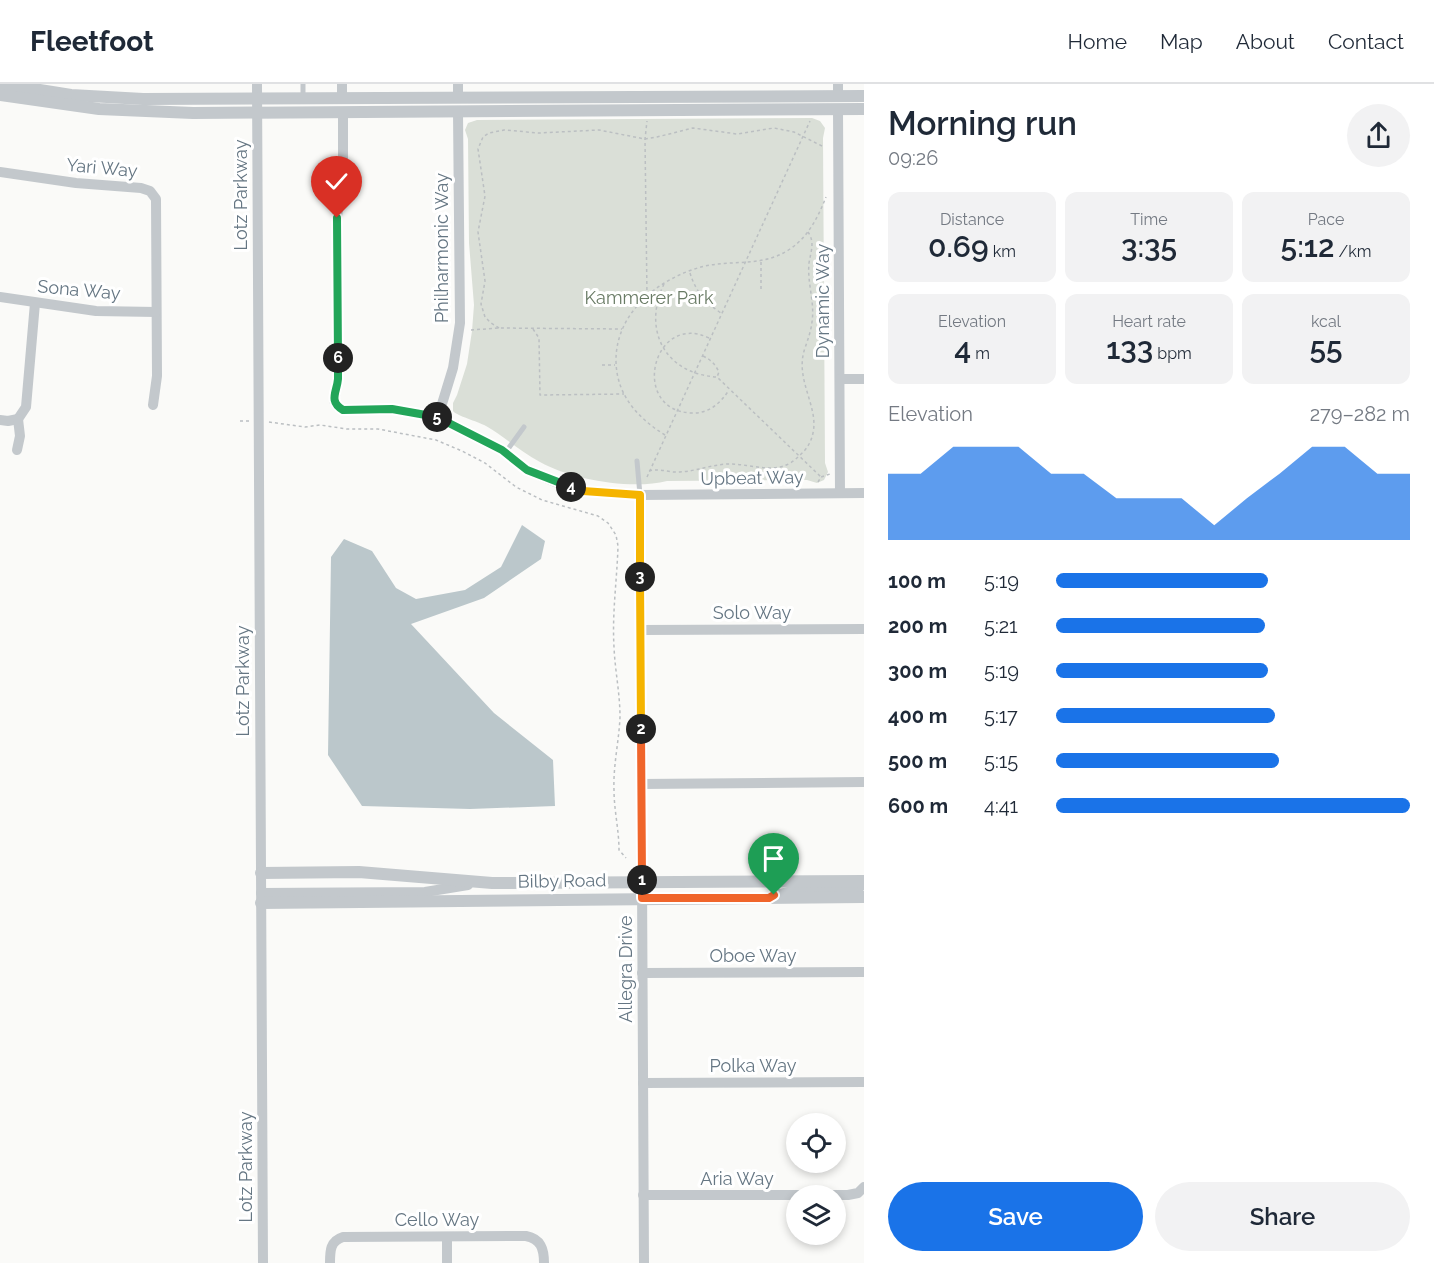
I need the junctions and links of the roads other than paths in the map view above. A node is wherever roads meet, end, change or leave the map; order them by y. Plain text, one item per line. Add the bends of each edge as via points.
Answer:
1 (3, 84) edge
2 (257, 84) edge
3 (303, 84) edge
4 (342, 84) edge
5 (458, 84) edge
6 (27, 86) edge
7 (838, 90) edge
8 (0, 95) edge
9 (864, 96) edge
10 (573, 97) junction
11 (257, 99) junction
12 (303, 99) junction
13 (342, 99) junction
14 (458, 99) junction
15 (864, 102) edge
16 (838, 109) junction
17 (864, 109) edge
18 (732, 110) junction
19 (342, 112) junction
20 (403, 112) junction
21 (458, 112) junction
22 (257, 113) junction
23 (0, 172) edge
24 (0, 297) edge
25 (35, 303) junction
26 (156, 312) junction
27 (840, 379) junction
28 (864, 379) edge
29 (153, 405) dead end
30 (438, 417) junction
31 (18, 419) junction
32 (0, 420) edge
33 (524, 427) dead end
34 (17, 450) dead end
35 (505, 453) junction
36 (638, 461) dead end
37 (840, 493) junction
38 (864, 493) edge
39 (640, 495) junction
40 (864, 629) edge
41 (640, 630) junction
42 (864, 782) edge
43 (641, 784) junction
44 (261, 873) junction
45 (864, 882) edge
46 (642, 883) junction
47 (492, 884) junction
48 (864, 897) edge
49 (261, 898) junction
50 (642, 898) junction
51 (769, 898) junction
52 (864, 972) edge
53 (642, 973) junction
54 (864, 1082) edge
55 (643, 1083) junction
56 (864, 1187) edge
57 (643, 1196) junction
58 (447, 1237) junction
59 (262, 1263) edge
60 (330, 1263) edge
61 (447, 1263) edge
62 (544, 1263) edge
63 (644, 1263) edge

1 - 6 street
2 - 11 street, Lotz Parkway
3 - 12 lane
4 - 13 street
5 - 14 street
6 - 11 street via 71,95 119,98
7 - 9 street
7 - 10 street
7 - 18 street via 835,101 829,103 762,104
8 - 22 street via 99,109
10 - 14 street
10 - 21 street via 544,104 466,105
11 - 12 street
11 - 22 street, Lotz Parkway
12 - 13 street
13 - 14 street
14 - 20 street
15 - 16 street
16 - 17 street
16 - 18 street
16 - 27 street, Dynamic Way
18 - 21 street
19 - 20 street
19 - 22 street
19 - 30 street, Upbeat Way via 343,158 337,218 338,381 334,401 343,410 392,409
20 - 21 street
21 - 30 street, Philharmonic Way via 460,323 453,368
22 - 44 street, Lotz Parkway
23 - 26 street, Yari Way via 141,188 153,194 158,209
24 - 25 street, Sona Way
25 - 26 street, Sona Way via 96,311
25 - 31 street via 26,407
26 - 29 street via 157,384
27 - 28 street
27 - 37 street, Dynamic Way
30 - 35 street, Upbeat Way
31 - 32 street
31 - 34 street
33 - 35 lane
35 - 39 street, Upbeat Way via 527,470 583,491
36 - 39 lane
37 - 38 street, Upbeat Way
37 - 39 street, Upbeat Way
39 - 41 street, Allegra Drive
40 - 41 street, Solo Way
41 - 43 street, Allegra Drive
42 - 43 street
43 - 46 street, Allegra Drive
44 - 47 street, Bilby Road via 358,872
44 - 49 street, Lotz Parkway
45 - 46 street, Bilby Road
45 - 51 street via 854,890 795,890
46 - 47 street, Bilby Road
46 - 50 street, Allegra Drive
47 - 49 street, Bilby Road via 425,892
48 - 51 street, Bilby Road
49 - 50 street, Bilby Road
49 - 59 street, Lotz Parkway
50 - 51 street, Bilby Road
50 - 53 street, Allegra Drive
52 - 53 street, Oboe Way
53 - 55 street, Allegra Drive
54 - 55 street, Polka Way
55 - 57 street, Allegra Drive
56 - 57 street, Aria Way via 848,1195
57 - 63 street, Allegra Drive
58 - 60 street, Cello Way via 343,1237 331,1246
58 - 61 street
58 - 62 street, Cello Way via 530,1237 543,1248

